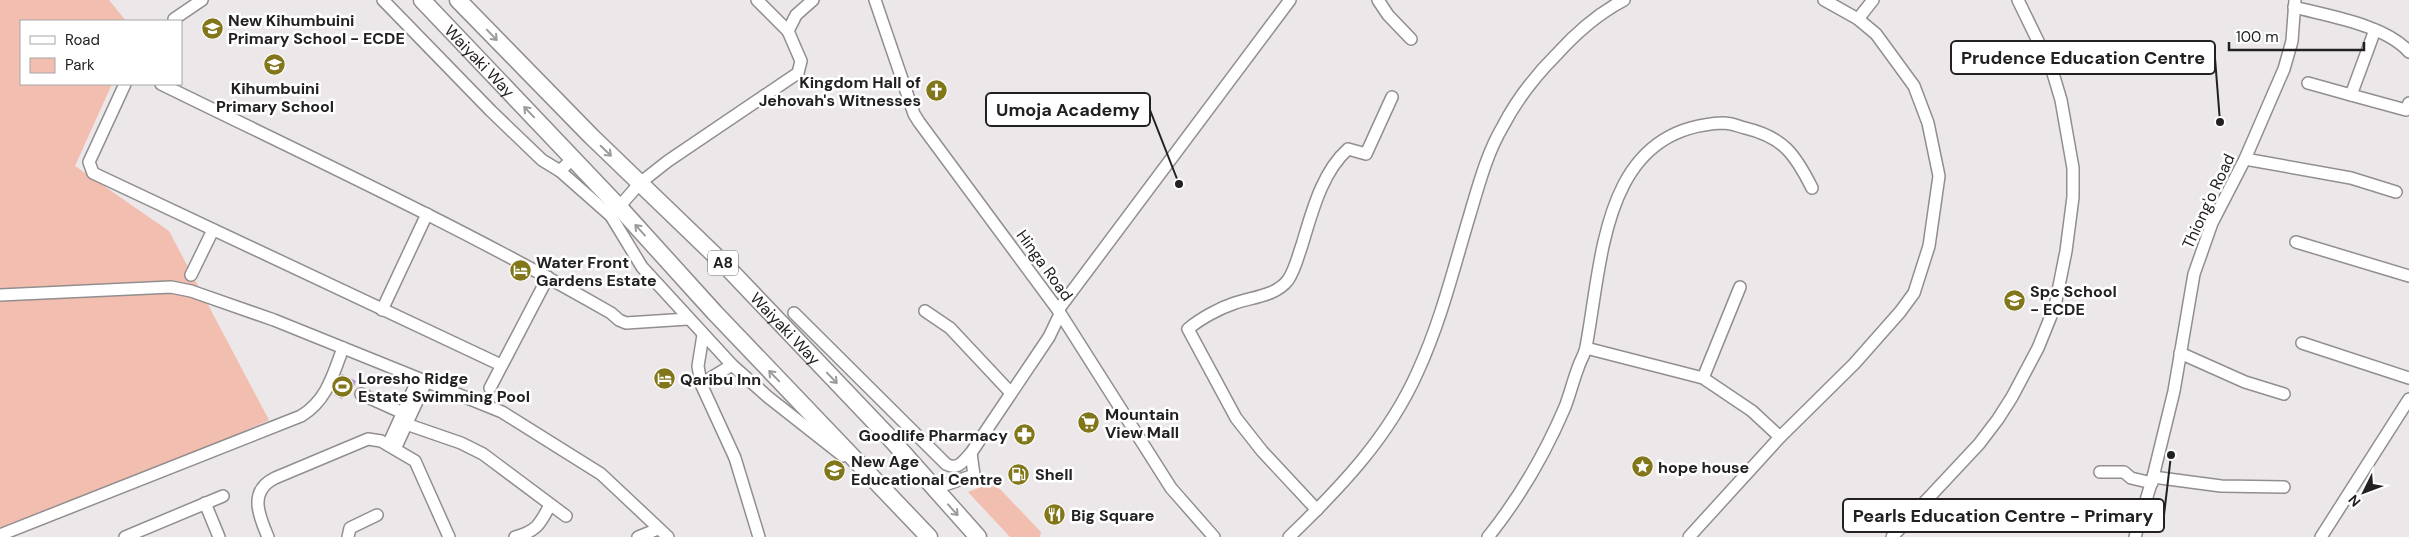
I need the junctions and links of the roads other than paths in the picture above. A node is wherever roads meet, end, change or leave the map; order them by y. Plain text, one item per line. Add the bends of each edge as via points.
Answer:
1 (202, 0) edge
2 (383, 0) edge
3 (422, 0) edge
4 (458, 0) edge
5 (757, 0) edge
6 (813, 0) edge
7 (874, 0) edge
8 (1290, 0) edge
9 (1378, 0) edge
10 (1624, 0) edge
11 (1824, 0) edge
12 (1873, 0) edge
13 (2018, 0) edge
14 (2294, 4) edge
15 (174, 18) dead end
16 (1858, 19) junction
17 (2375, 30) junction
18 (788, 31) junction
19 (1411, 38) dead end
20 (2409, 52) edge
21 (2308, 83) dead end
22 (125, 85) edge
23 (163, 85) edge
24 (2352, 95) junction
25 (1392, 97) dead end
26 (2409, 103) edge
27 (573, 158) junction
28 (2245, 159) junction
29 (560, 171) junction
30 (640, 183) junction
31 (1812, 188) dead end
32 (2396, 192) dead end
33 (615, 211) junction
34 (427, 214) junction
35 (212, 230) junction
36 (2296, 242) dead end
37 (191, 275) dead end
38 (2409, 276) edge
39 (548, 277) junction
40 (1740, 287) dead end
41 (0, 295) edge
42 (382, 310) junction
43 (925, 311) dead end
44 (1059, 312) junction
45 (794, 313) dead end
46 (688, 319) junction
47 (703, 335) junction
48 (2302, 344) dead end
49 (343, 348) junction
50 (1586, 348) junction
51 (2180, 352) junction
52 (501, 365) junction
53 (732, 365) junction
54 (1703, 378) junction
55 (2409, 378) edge
56 (422, 380) junction
57 (701, 384) junction
58 (490, 388) dead end
59 (1011, 393) junction
60 (361, 394) dead end
61 (2284, 394) dead end
62 (2409, 399) edge
63 (404, 418) junction
64 (1780, 437) junction
65 (391, 447) junction
66 (971, 453) junction
67 (954, 467) junction
68 (2100, 472) dead end
69 (2152, 480) junction
70 (2284, 487) dead end
71 (881, 488) junction
72 (934, 488) junction
73 (223, 496) dead end
74 (205, 504) junction
75 (550, 505) junction
76 (1317, 510) junction
77 (378, 515) dead end
78 (566, 516) dead end
79 (658, 529) junction
80 (0, 535) edge
81 (124, 537) edge
82 (219, 537) edge
83 (268, 537) edge
84 (348, 537) edge
85 (449, 537) edge
86 (515, 537) edge
87 (638, 537) edge
88 (668, 537) edge
89 (759, 537) edge
90 (929, 537) edge
91 (978, 537) edge
92 (1214, 537) edge
93 (1289, 537) edge
94 (1488, 537) edge
95 (1689, 537) edge
96 (1892, 537) edge
97 (2135, 537) edge
98 (2321, 537) edge

1 - 15 street
2 - 29 street via 491,111 542,160
27 -> 3 highway, Waiyaki Way / A8
4 -> 30 highway, Waiyaki Way / A8
5 - 18 street
6 - 18 street via 796,15
7 - 44 street, Hinga Road via 914,114
8 - 44 street
9 - 19 street
10 - 76 street via 1607,9 1568,42 1538,73 1502,127 1486,163 1439,317 1418,372 1390,422 1359,466
11 - 16 street
12 - 16 street
13 - 96 street via 2052,70 2061,100 2073,168 2074,197 2055,306 2035,352 1998,419 1979,444
14 - 17 street
14 - 28 street, Thiong'o Road via 2292,41 2284,69
16 - 64 street via 1876,34 1896,59 1914,86 1928,123 1939,176 1929,246 1914,293 1900,312 1854,364
17 - 20 street
17 - 24 street
18 - 30 street via 801,61 795,76
21 - 24 street
22 - 35 street via 89,162 93,173
23 - 34 street
24 - 26 street via 2406,110
25 - 76 street via 1366,154 1348,149 1330,169 1287,282 1274,291 1234,303 1188,329 1236,418
27 - 29 street
27 - 33 highway, Waiyaki Way / A8
28 - 32 street via 2352,178
28 - 51 street, Thiong'o Road via 2212,223 2194,274
29 - 33 street
30 - 33 street
30 -> 72 highway, Waiyaki Way / A8 via 726,266
31 - 50 street via 1792,155 1777,139 1758,130 1731,123 1700,124 1662,141 1645,154 1631,173 1611,212 1597,271
33 - 46 street via 638,260
71 -> 33 highway, Waiyaki Way / A8
34 - 39 street
34 - 42 street
35 - 37 street
35 - 42 street
36 - 38 street
39 - 46 street via 626,323
39 - 52 street
40 - 54 street
41 - 49 street via 171,287 252,312
42 - 52 street
43 - 59 street via 950,328
44 - 59 street via 1049,337
44 - 92 street, Hinga Road via 1171,488
45 - 67 street via 946,464
46 - 47 street
47 - 53 street
47 - 57 street via 698,366
48 - 55 street
49 - 56 street
49 - 80 street via 327,392 309,411 296,419
50 - 54 street
50 - 94 street via 1547,446 1525,487
51 - 61 street via 2245,382
51 - 69 street, Thiong'o Road
52 - 58 street
53 - 57 street
53 - 71 street
54 - 64 street via 1752,411
56 - 63 street
56 - 79 street via 502,412 601,474
57 - 89 street via 735,458
59 - 66 street
60 - 63 street
62 - 98 street
63 - 65 street
63 - 75 street via 483,454
64 - 95 street
65 - 83 street via 368,439 269,481 262,488 257,502
65 - 85 street via 418,465
66 - 67 street
66 - 72 street via 974,475
67 - 72 street
68 - 69 street via 2124,472 2131,478
69 - 70 street
69 - 97 street, Thiong'o Road
71 - 90 highway, Waiyaki Way / A8
72 -> 91 highway, Waiyaki Way / A8
73 - 74 street
74 - 81 street
74 - 82 street
75 - 78 street
75 - 86 street via 538,526
76 - 93 street
77 - 84 street via 350,528
79 - 87 street
79 - 88 street

